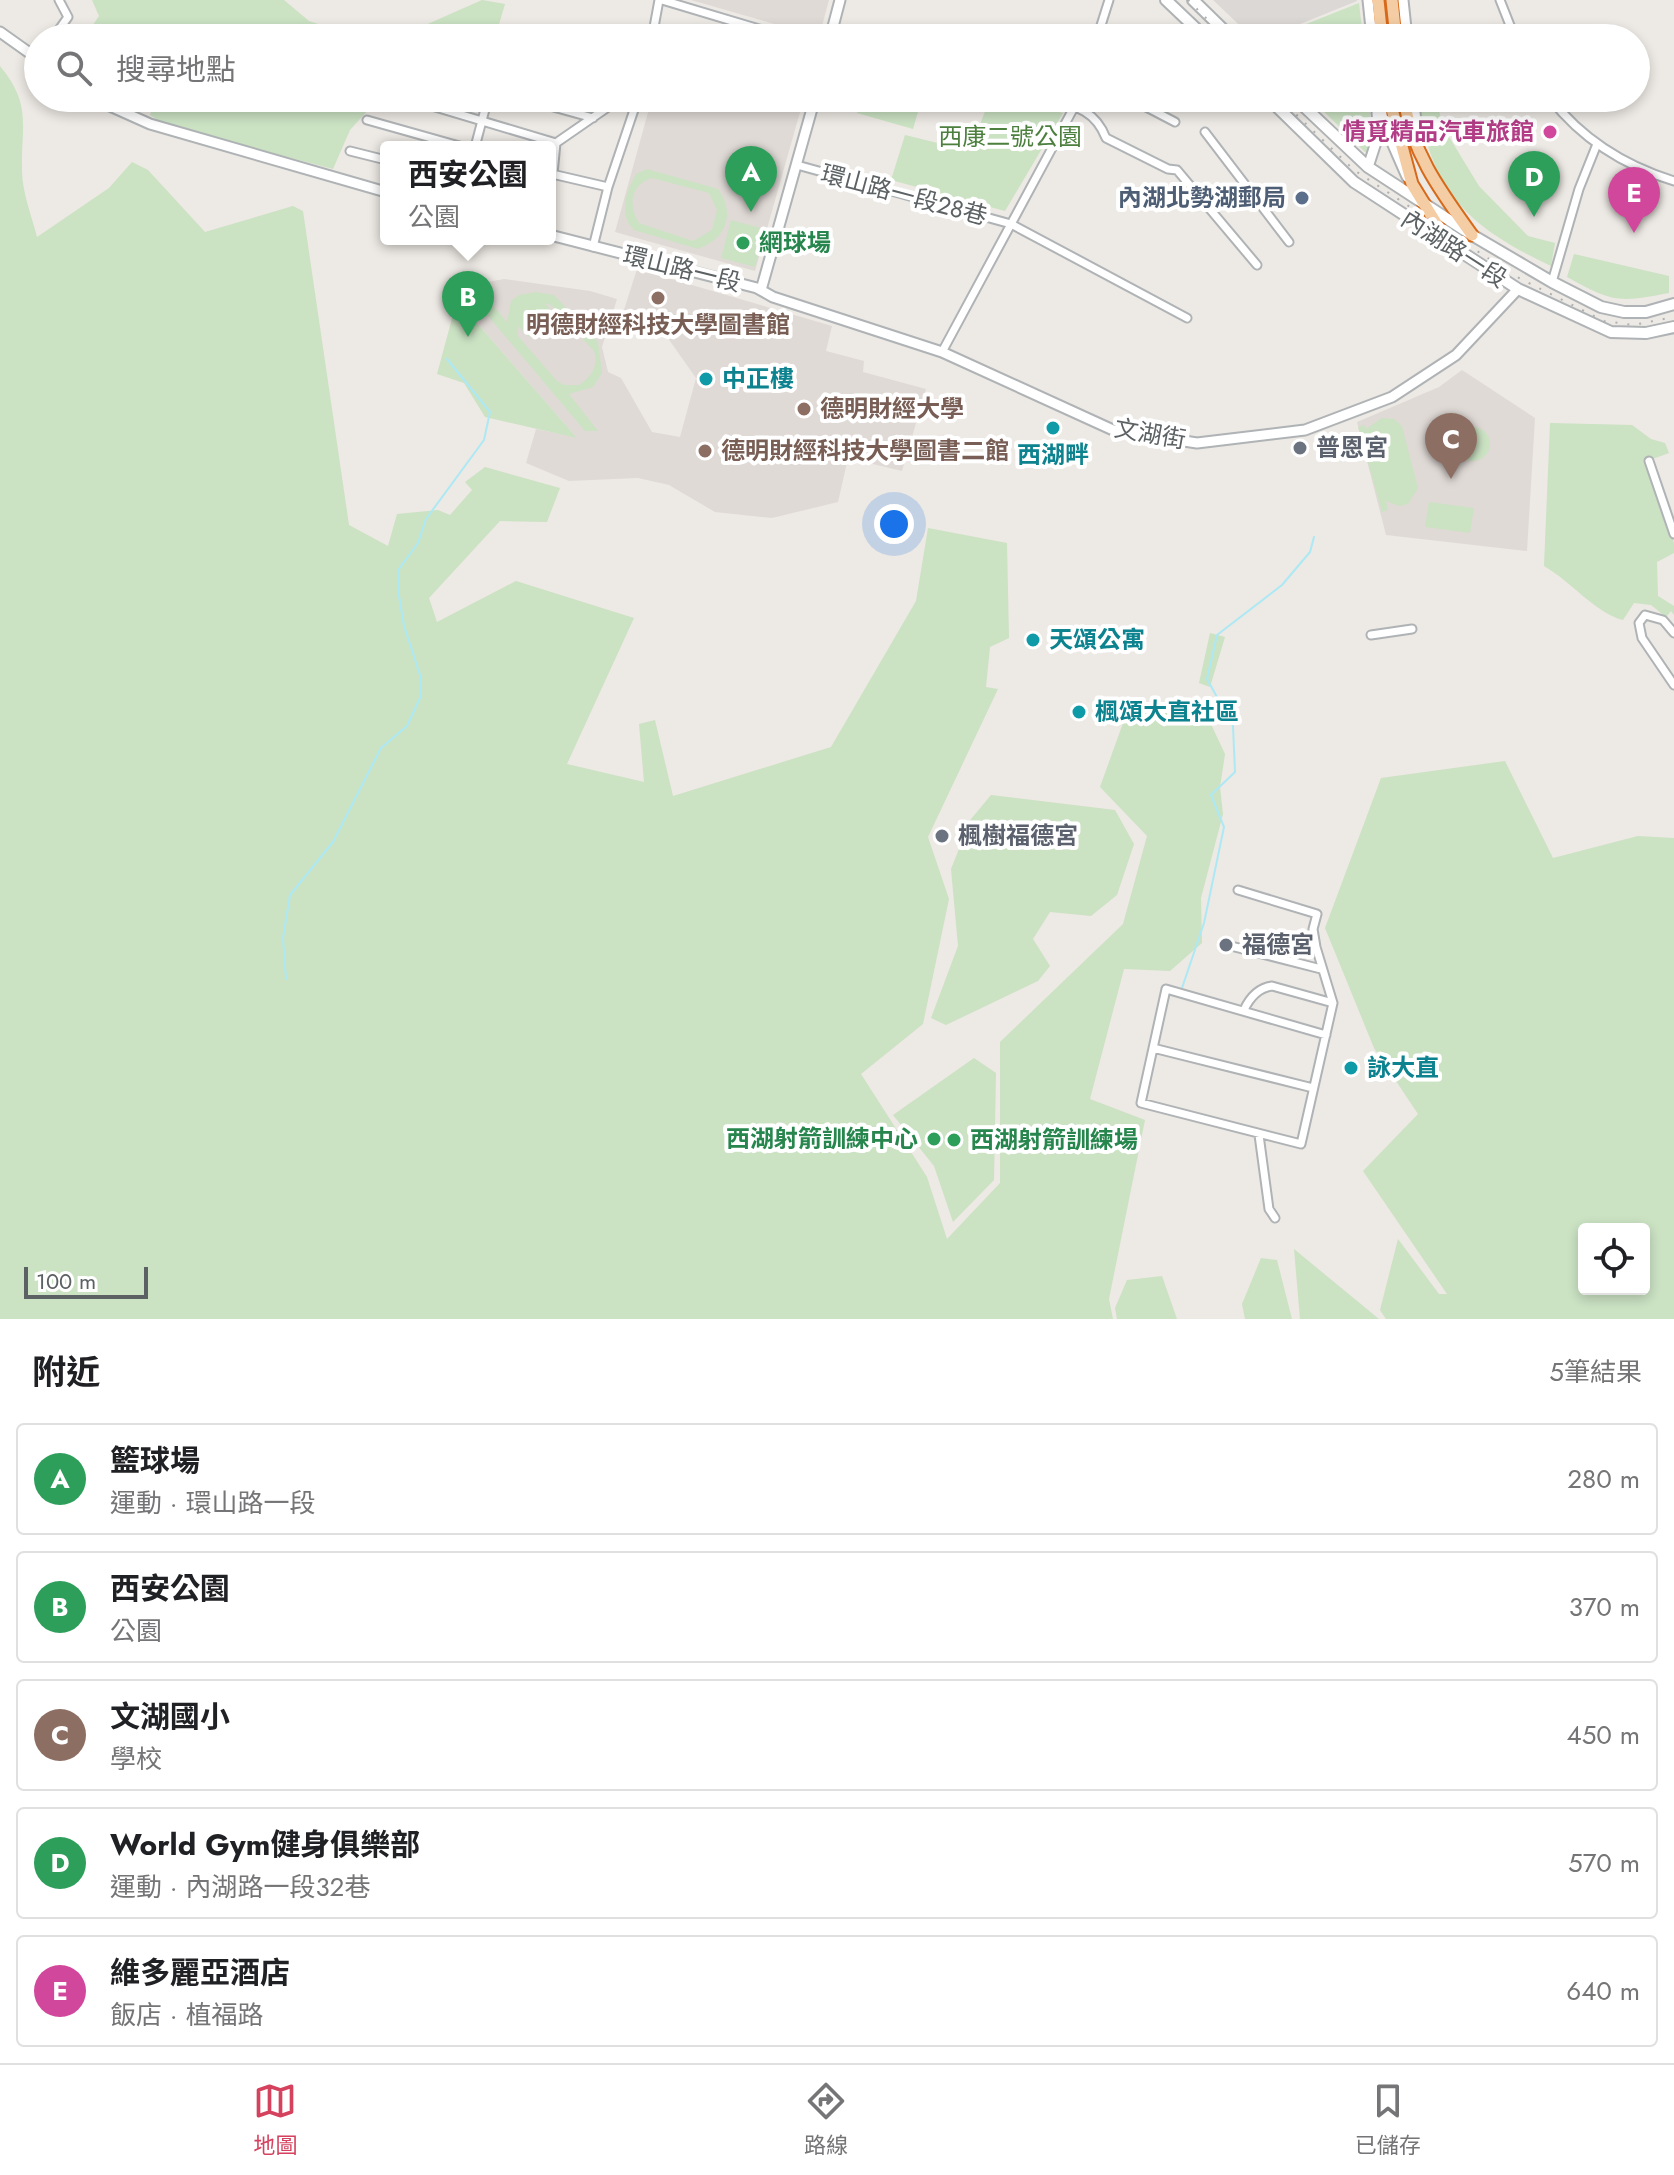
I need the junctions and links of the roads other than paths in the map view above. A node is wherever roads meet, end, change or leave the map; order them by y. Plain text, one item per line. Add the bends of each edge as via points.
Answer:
1 (59, 0) edge
2 (660, 0) edge
3 (840, 0) edge
4 (1109, 0) edge
5 (1166, 0) edge
6 (1193, 0) edge
7 (1368, 0) edge
8 (1378, 0) edge
9 (1392, 0) edge
10 (1403, 0) edge
11 (1500, 0) edge
12 (63, 24) edge
13 (655, 24) edge
14 (741, 24) edge
15 (834, 24) edge
16 (1101, 24) edge
17 (1191, 24) edge
18 (1218, 24) edge
19 (1371, 24) edge
20 (1381, 24) edge
21 (1395, 24) edge
22 (1406, 24) edge
23 (1509, 24) edge
24 (0, 32) edge
25 (24, 49) edge
26 (123, 112) edge
27 (452, 112) edge
28 (484, 112) edge
29 (571, 112) edge
30 (601, 112) edge
31 (633, 112) edge
32 (811, 112) edge
33 (1072, 112) edge
34 (1089, 112) edge
35 (1156, 112) edge
36 (1282, 112) edge
37 (1310, 112) edge
38 (1378, 112) edge
39 (1381, 112) edge
40 (1393, 112) edge
41 (1406, 112) edge
42 (1416, 112) edge
43 (1564, 112) edge
44 (593, 118) junction
45 (367, 120) dead end
46 (482, 121) junction
47 (1175, 122) dead end
48 (1205, 132) dead end
49 (442, 141) edge
50 (477, 141) edge
51 (549, 141) edge
52 (556, 143) edge
53 (1597, 144) junction
54 (350, 151) dead end
55 (380, 158) edge
56 (797, 165) junction
57 (1368, 167) junction
58 (1427, 170) junction
59 (556, 175) edge
60 (1674, 181) edge
61 (1412, 184) junction
62 (608, 187) junction
63 (380, 190) edge
64 (1419, 200) junction
65 (1011, 224) junction
66 (1472, 235) junction
67 (556, 237) edge
68 (1289, 242) dead end
69 (593, 247) junction
70 (1452, 249) junction
71 (1257, 265) dead end
72 (1552, 282) junction
73 (1518, 289) junction
74 (761, 290) junction
75 (1674, 304) edge
76 (1187, 318) dead end
77 (1674, 327) edge
78 (942, 352) junction
79 (1649, 461) dead end
80 (1674, 534) edge
81 (1412, 629) dead end
82 (1674, 633) edge
83 (1371, 635) dead end
84 (1674, 685) edge
85 (1238, 890) dead end
86 (1227, 945) dead end
87 (1321, 969) junction
88 (1333, 1003) junction
89 (1244, 1010) junction
90 (1326, 1035) junction
91 (1153, 1048) junction
92 (1313, 1088) junction
93 (1259, 1135) junction
94 (1275, 1218) dead end

1 - 12 street via 68,17
2 - 13 street
2 - 14 street
3 - 15 street
4 - 16 street
5 - 17 main road
6 - 18 main road
7 - 19 street
8 - 20 highway
9 - 21 highway
10 - 22 street
11 - 23 street
24 - 25 street
26 - 63 street
27 - 46 street
28 - 46 street
29 - 44 street
30 - 44 street
31 - 62 street
32 - 56 street, 環山路一段
33 - 65 street
34 - 71 street via 1106,138 1177,170
35 - 47 street
36 - 70 main road, 內湖路一段 via 1354,182
37 - 57 main road, 內湖路一段
38 - 57 street via 1379,133
39 - 61 street
40 - 61 highway
41 - 58 highway
42 - 58 street
43 - 53 street
44 - 52 street
45 - 49 street
46 - 50 street
46 - 51 street
48 - 68 street
53 - 60 street
53 - 72 street
54 - 55 street
56 - 65 street, 環山路一段28巷
56 - 74 street, 環山路一段
57 - 64 main road, 內湖路一段
58 - 66 highway
59 - 62 street
61 - 64 highway
62 - 69 street
64 - 66 main road, 內湖路一段
64 - 70 highway
65 - 76 street, 環山路一段28巷
65 - 78 street
66 - 72 main road, 內湖路一段
67 - 69 street, 環山路一段
69 - 74 street, 環山路一段
70 - 73 main road, 內湖路一段
72 - 75 main road, 內湖路一段 via 1601,307 1624,312
73 - 77 main road, 內湖路一段 via 1611,332
73 - 78 street, 文湖街 via 1456,355 1392,397 1305,430 1197,443 1113,430
74 - 78 street, 文湖街
79 - 80 street
81 - 83 street
82 - 84 street via 1654,616 1645,615 1639,623 1642,638
85 - 87 street via 1317,914 1313,929
86 - 87 street
87 - 88 street
88 - 89 street via 1272,986 1263,987
88 - 90 street
89 - 90 street
89 - 91 street via 1166,989
90 - 92 street
91 - 92 street
91 - 93 street via 1141,1103
92 - 93 street via 1301,1144
93 - 94 street via 1269,1209

